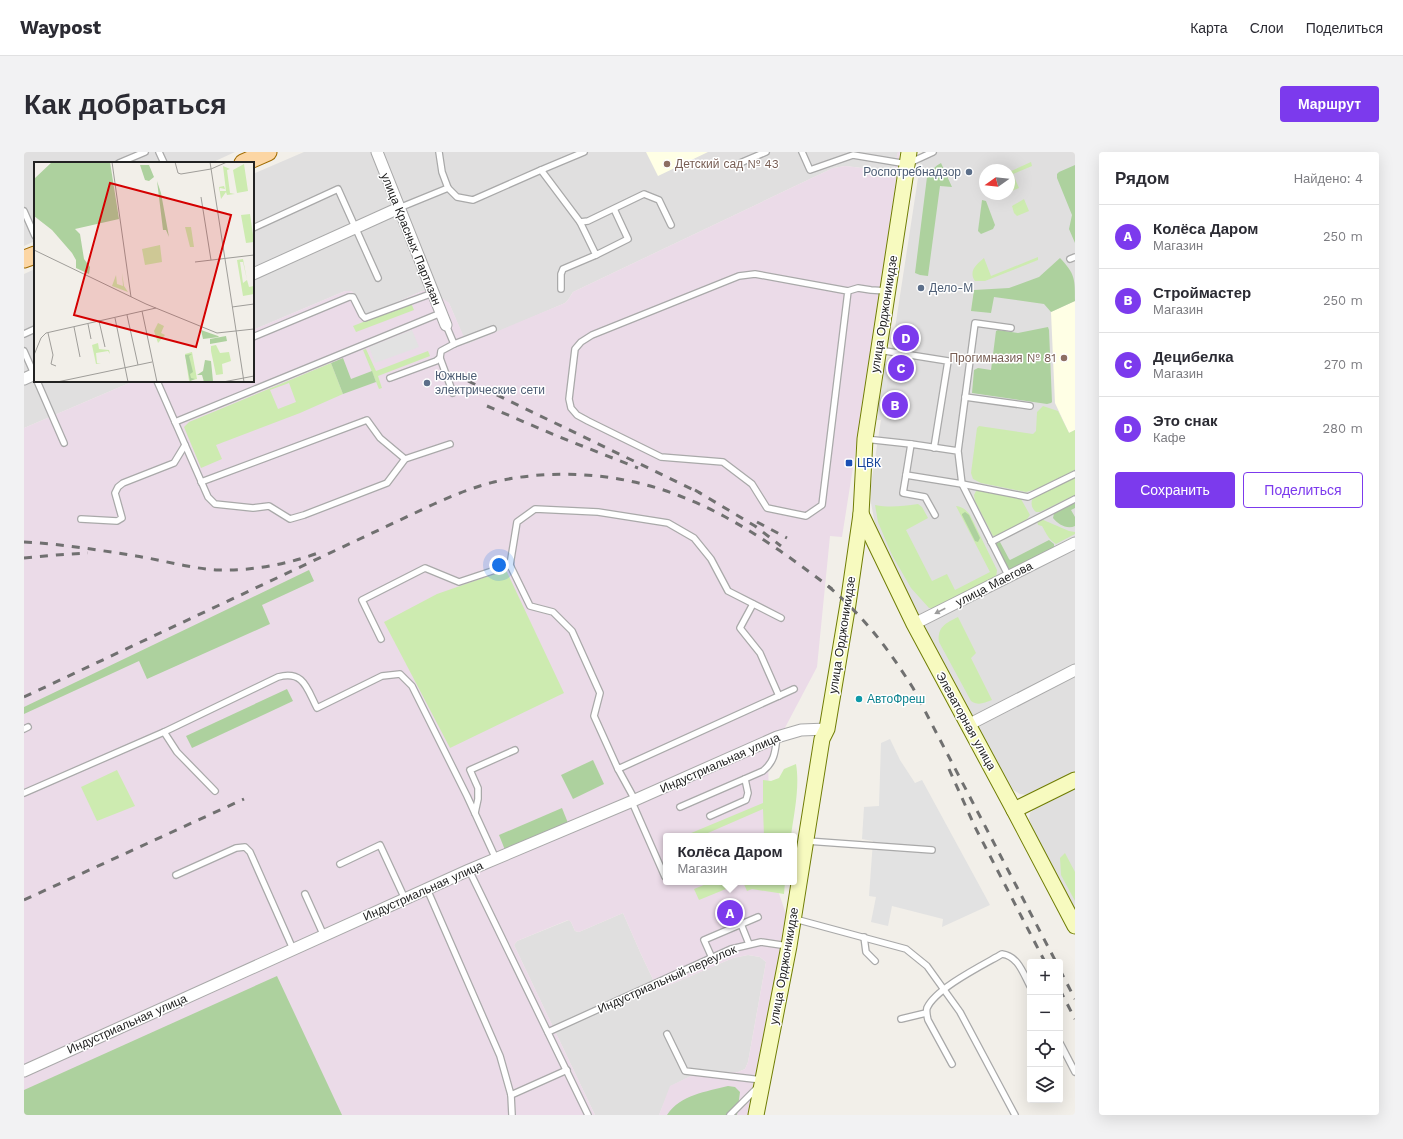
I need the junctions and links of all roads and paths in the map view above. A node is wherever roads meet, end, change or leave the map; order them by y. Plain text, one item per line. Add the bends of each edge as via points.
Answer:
1 (145, 152) edge
2 (159, 152) edge
3 (377, 152) edge
4 (439, 152) edge
5 (584, 152) edge
6 (766, 152) edge
7 (802, 152) edge
8 (933, 152) edge
9 (261, 153) edge
10 (853, 154) edge
11 (908, 158) edge
12 (121, 162) edge
13 (164, 162) edge
14 (245, 162) edge
15 (740, 164) dead end
16 (541, 170) junction
17 (448, 188) junction
18 (398, 208) junction
19 (614, 208) junction
20 (24, 210) edge
21 (580, 222) junction
22 (671, 225) dead end
23 (254, 228) edge
24 (355, 228) junction
25 (34, 234) edge
26 (34, 255) edge
27 (596, 255) junction
28 (24, 260) edge
29 (254, 274) edge
30 (378, 278) dead end
31 (561, 289) dead end
32 (848, 291) junction
33 (888, 291) junction
34 (433, 293) junction
35 (441, 313) junction
36 (446, 325) joint
37 (1011, 328) dead end
38 (34, 329) edge
39 (493, 329) dead end
40 (24, 334) edge
41 (254, 337) edge
42 (454, 344) junction
43 (878, 350) junction
44 (24, 351) edge
45 (440, 358) junction
46 (33, 377) edge
47 (390, 378) dead end
48 (35, 382) edge
49 (157, 382) edge
50 (453, 393) dead end
51 (965, 397) junction
52 (1030, 406) dead end
53 (174, 422) junction
54 (865, 439) junction
55 (64, 442) dead end
56 (450, 444) dead end
57 (911, 444) junction
58 (185, 445) junction
59 (934, 448) junction
60 (958, 451) junction
61 (405, 459) junction
62 (1075, 474) edge
63 (906, 475) junction
64 (201, 482) junction
65 (962, 484) junction
66 (1075, 499) edge
67 (861, 514) junction
68 (935, 515) dead end
69 (81, 519) dead end
70 (991, 542) junction
71 (1075, 543) edge
72 (510, 565) junction
73 (1009, 577) junction
74 (753, 604) junction
75 (781, 618) dead end
76 (914, 624) junction
77 (381, 639) dead end
78 (1075, 670) edge
79 (794, 689) dead end
80 (779, 696) junction
81 (968, 725) junction
82 (827, 729) junction
83 (164, 732) junction
84 (777, 737) junction
85 (515, 750) dead end
86 (618, 769) junction
87 (745, 779) junction
88 (1075, 780) edge
89 (215, 791) dead end
90 (24, 792) edge
91 (633, 801) junction
92 (680, 807) dead end
93 (1014, 810) junction
94 (474, 813) junction
95 (710, 816) dead end
96 (806, 841) junction
97 (932, 850) dead end
98 (496, 859) junction
99 (340, 864) dead end
100 (469, 870) junction
101 (663, 870) edge
102 (176, 875) dead end
103 (427, 889) junction
104 (305, 894) dead end
105 (405, 899) junction
106 (758, 917) dead end
107 (793, 918) junction
108 (1074, 922) edge
109 (741, 924) junction
110 (324, 936) junction
111 (864, 937) junction
112 (749, 944) junction
113 (789, 946) junction
114 (294, 949) junction
115 (712, 958) junction
116 (874, 961) dead end
117 (1027, 980) edge
118 (943, 989) junction
119 (926, 1013) junction
120 (901, 1020) dead end
121 (548, 1032) junction
122 (667, 1034) dead end
123 (1063, 1049) edge
124 (952, 1064) dead end
125 (567, 1070) junction
126 (24, 1071) edge
127 (1075, 1072) edge
128 (762, 1081) junction
129 (511, 1095) junction
130 (512, 1115) edge
131 (588, 1115) edge
132 (730, 1115) edge
133 (756, 1115) edge
134 (1015, 1115) edge

1 - 12 lane
2 - 13 lane
3 - 18 street, улица Красных Партизан
4 - 17 lane
5 - 16 lane
6 - 15 lane
7 - 10 lane via 810,170
8 - 11 lane
9 - 14 main road
10 - 11 lane
11 - 33 main road, улица Орджоникидзе
16 - 17 lane via 473,200 457,197
16 - 21 lane
17 - 18 lane
18 - 24 street
18 - 34 street, улица Красных Партизан
19 - 21 lane via 588,221
19 - 22 lane via 644,194 660,200
19 - 27 lane via 628,239
20 - 25 lane
21 - 27 lane
23 - 24 lane via 338,189
24 - 29 street
24 - 30 lane
26 - 28 main road
27 - 31 lane via 563,269
32 - 32 lane via 822,505 806,516 767,508 752,484 723,462 661,457 588,421 571,408 569,399 575,349 592,335 739,276 756,274
32 - 33 lane via 858,288
33 - 43 main road, улица Орджоникидзе
34 - 35 street, улица Красных Партизан
34 - 41 lane via 365,318 353,297 349,297
35 - 36 street, улица Красных Партизан
35 - 53 lane
36 - 42 lane
37 - 51 lane via 975,323
38 - 40 lane
39 - 42 lane
42 - 45 lane via 440,351
43 - 54 main road, улица Орджоникидзе
43 - 59 lane via 948,360
44 - 46 lane
45 - 47 lane
45 - 50 lane
48 - 55 lane
49 - 53 lane
51 - 52 lane
51 - 60 lane
53 - 58 lane
54 - 57 lane
54 - 67 main road, улица Орджоникидзе
56 - 61 lane
57 - 59 lane
57 - 63 lane
58 - 64 lane
58 - 69 lane via 174,462 118,487 115,493 122,518 117,521
59 - 60 lane
60 - 65 lane
61 - 64 lane via 380,438 367,420
61 - 64 lane via 387,483 290,519 269,506 253,508 215,504 208,497
62 - 65 lane via 1028,497
63 - 65 lane
63 - 68 lane via 903,493 925,497
65 - 70 lane
66 - 70 lane
67 - 76 main road, Элеваторная улица
67 - 82 main road, улица Орджоникидзе
70 - 73 lane
71 - 73 street, улица Маегова
72 - 74 lane via 517,522 535,509 598,512 668,523 694,538 711,559 728,591
72 - 77 lane via 459,582 425,568 362,600
72 - 86 lane via 530,606 553,612 572,631 600,693 594,716
73 -> 76 street, улица Маегова
74 - 75 lane
74 - 80 lane via 740,628 760,653
76 - 81 main road, Элеваторная улица
78 - 81 street
79 - 80 lane
80 - 86 lane
81 - 93 main road, Элеваторная улица
82 - 84 street, Индустриальная улица via 801,730
82 - 96 main road, улица Орджоникидзе via 822,739
83 - 89 lane via 177,752
83 - 90 lane
83 - 94 lane via 283,676 295,676 300,679 317,708 382,676 400,674 412,686
84 - 87 lane via 775,754 770,765
84 - 91 street, Индустриальная улица
85 - 94 lane via 470,770 478,788
86 - 91 lane
87 - 92 lane
87 - 95 lane via 748,793 746,800
88 - 93 main road
91 - 98 street, Индустриальная улица
91 - 101 lane
93 - 108 main road, Элеваторная улица
94 - 98 lane
96 - 97 lane
96 - 107 main road, улица Орджоникидзе
98 - 100 street, Индустриальная улица
99 - 105 lane via 380,845
100 - 103 street, Индустриальная улица
100 - 121 lane
102 - 114 lane via 236,848 245,847 250,852
103 - 105 street, Индустриальная улица
103 - 129 lane via 500,1056
104 - 110 lane
105 - 110 street, Индустриальная улица
106 - 109 lane
107 - 111 lane
107 - 113 main road, улица Орджоникидзе
109 - 112 lane
109 - 115 lane via 704,940
110 - 114 street, Индустриальная улица
111 - 116 lane via 866,952
111 - 118 lane via 906,949 927,966
112 - 113 lane, Индустриальный переулок via 761,942
112 - 115 lane, Индустриальный переулок
113 - 128 main road, улица Орджоникидзе
114 - 126 street, Индустриальная улица
115 - 121 lane, Индустриальный переулок
117 - 118 lane via 1017,962 1010,955 1002,954
118 - 119 lane via 928,1006
118 - 134 lane via 960,1012
119 - 120 lane
119 - 124 lane
121 - 125 lane
122 - 128 lane via 685,1071 689,1073 746,1077
123 - 127 lane
125 - 129 lane
125 - 131 lane
128 - 132 lane
128 - 133 main road, улица Орджоникидзе
129 - 130 lane

